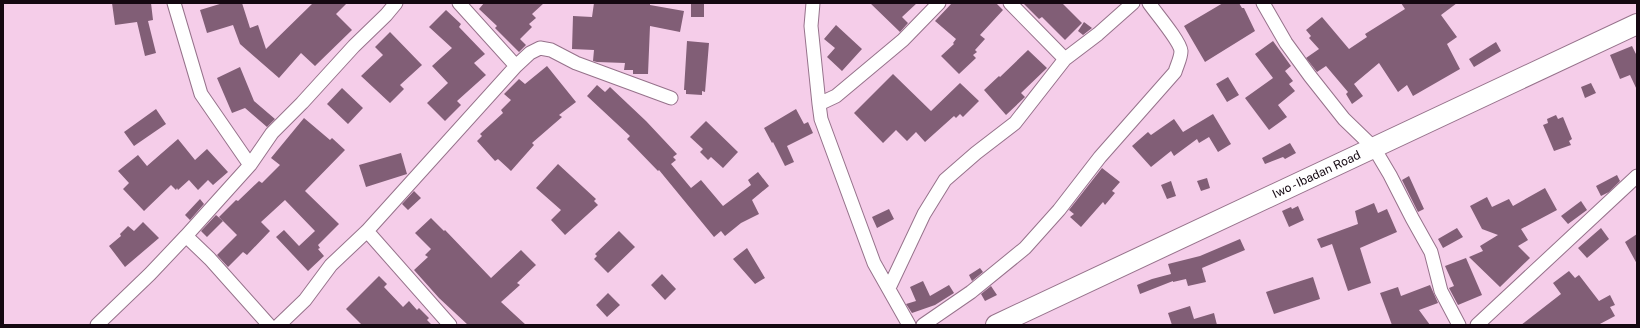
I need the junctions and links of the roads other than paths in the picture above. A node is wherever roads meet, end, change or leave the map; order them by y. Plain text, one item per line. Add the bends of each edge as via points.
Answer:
1 (174, 3) edge
2 (396, 3) edge
3 (459, 3) edge
4 (813, 3) edge
5 (939, 3) edge
6 (1010, 3) edge
7 (1133, 3) edge
8 (1149, 3) edge
9 (1263, 3) edge
10 (1637, 24) edge
11 (1065, 59) junction
12 (516, 66) junction
13 (671, 98) dead end
14 (818, 104) junction
15 (1374, 148) junction
16 (250, 165) junction
17 (1637, 176) edge
18 (367, 231) junction
19 (186, 236) junction
20 (889, 288) junction
21 (97, 325) edge
22 (269, 325) edge
23 (279, 325) edge
24 (450, 325) edge
25 (909, 325) edge
26 (924, 325) edge
27 (996, 325) edge
28 (1460, 325) edge
29 (1477, 325) edge

1 - 16 street via 201,94
2 - 16 street via 272,133
3 - 12 street
4 - 14 street via 812,26
5 - 14 street via 903,40 836,96
6 - 11 street
7 - 11 street
8 - 26 street via 1181,50 1175,72 1025,248 971,292
9 - 15 street via 1286,43 1310,76 1344,119
10 - 15 main road, Iwo - Ibadan Road
11 - 20 street via 1015,124 945,180 924,214
12 - 13 street via 540,48 551,50 576,63
12 - 18 street
14 - 20 street via 821,119 874,263
15 - 27 main road, Iwo - Ibadan Road
15 - 28 street via 1431,252 1442,292
16 - 19 street
17 - 29 street
18 - 23 street via 330,265 304,300
18 - 24 street
19 - 21 street
19 - 22 street
20 - 25 street

